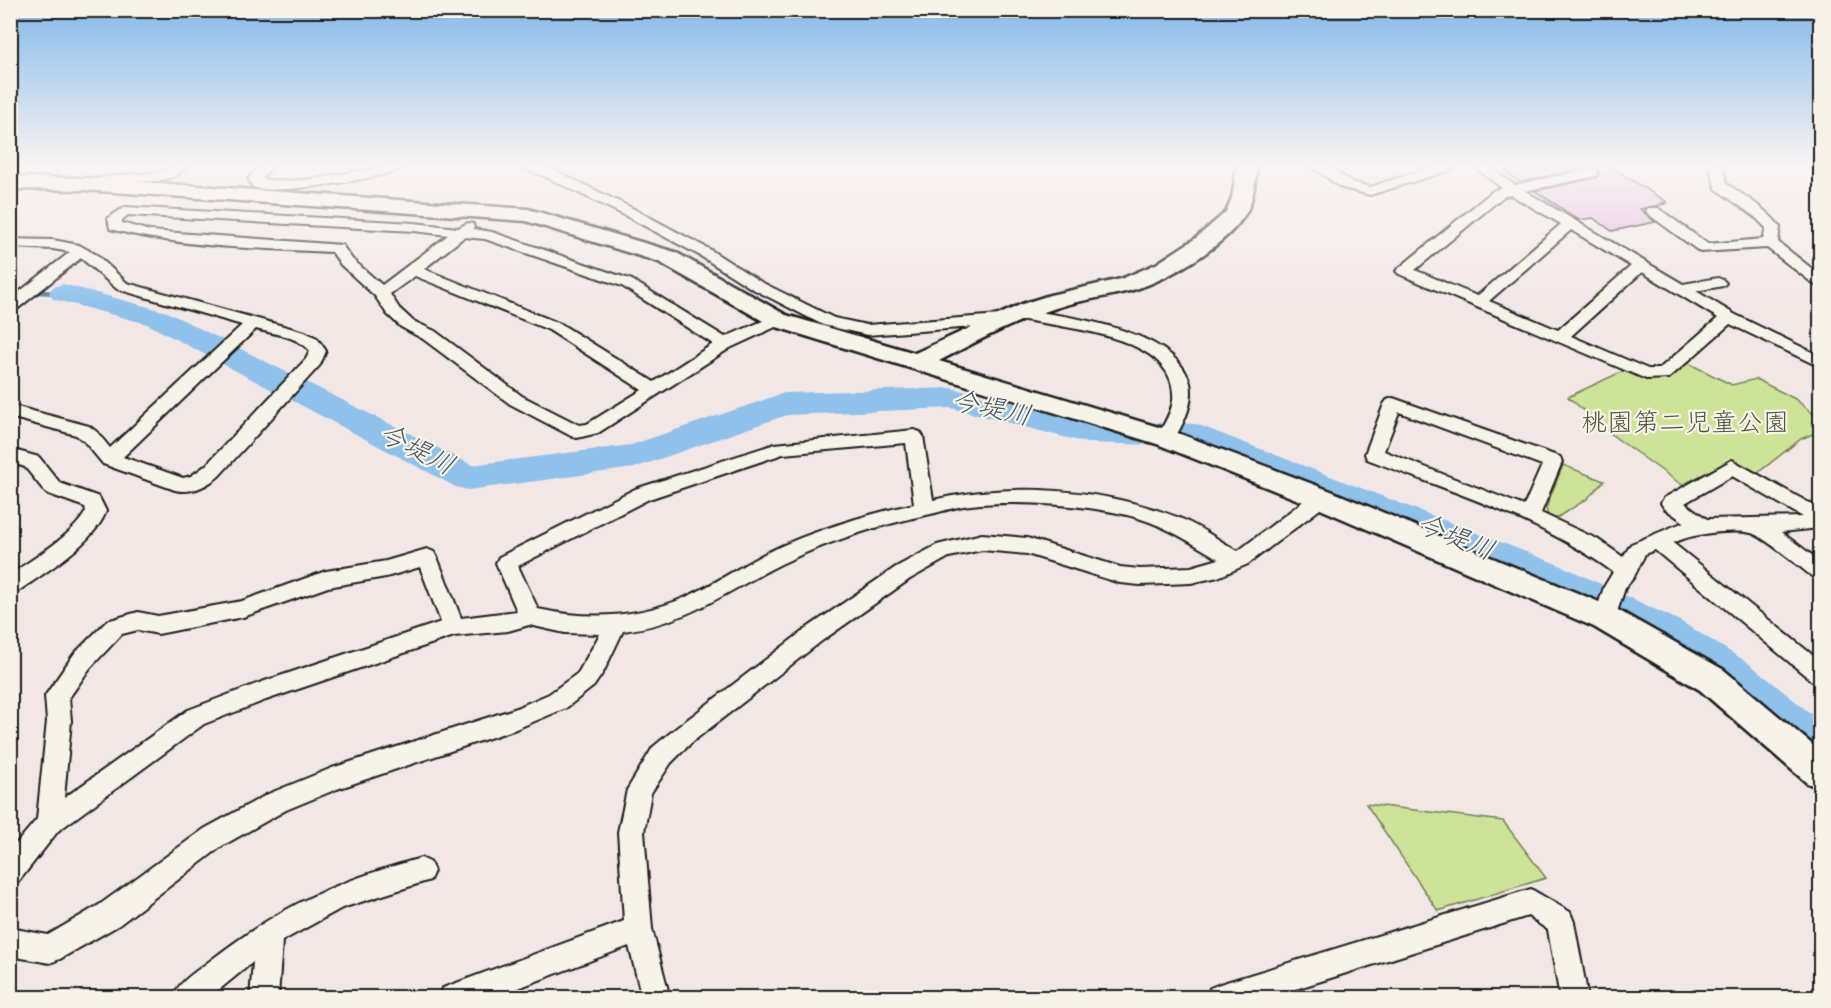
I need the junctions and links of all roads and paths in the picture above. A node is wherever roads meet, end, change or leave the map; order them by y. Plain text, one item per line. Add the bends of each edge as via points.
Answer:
1 (122, 213) edge
2 (159, 213) edge
3 (485, 213) edge
4 (508, 213) edge
5 (631, 213) edge
6 (1234, 213) edge
7 (1475, 213) edge
8 (1552, 213) edge
9 (1656, 213) edge
10 (1759, 213) edge
11 (1570, 224) junction
12 (464, 231) junction
13 (10, 243) edge
14 (1770, 243) junction
15 (28, 244) junction
16 (79, 252) junction
17 (10, 257) edge
18 (1641, 265) junction
19 (413, 270) junction
20 (1821, 282) edge
21 (1718, 283) dead end
22 (1681, 289) junction
23 (381, 293) junction
24 (1478, 303) junction
25 (10, 307) edge
26 (1008, 317) junction
27 (1728, 317) junction
28 (778, 320) junction
29 (252, 324) junction
30 (1560, 338) junction
31 (724, 344) junction
32 (917, 362) junction
33 (1821, 362) edge
34 (654, 390) junction
35 (10, 411) edge
36 (1166, 438) junction
37 (10, 455) edge
38 (110, 459) junction
39 (1321, 498) junction
40 (924, 508) junction
41 (1530, 516) junction
42 (1821, 519) edge
43 (1703, 526) junction
44 (1758, 526) junction
45 (1656, 541) junction
46 (1237, 560) junction
47 (1821, 571) edge
48 (1621, 579) junction
49 (10, 586) edge
50 (1606, 613) junction
51 (529, 616) junction
52 (616, 624) junction
53 (454, 627) junction
54 (1821, 674) edge
55 (1821, 772) edge
56 (49, 823) junction
57 (421, 871) dead end
58 (10, 872) edge
59 (638, 929) junction
60 (269, 935) junction
61 (10, 942) edge
62 (186, 998) edge
63 (264, 998) edge
64 (453, 998) edge
65 (656, 998) edge
66 (1220, 998) edge
67 (1574, 998) edge

1 - 23 street via 115,219 115,226 150,235 337,248 346,262
2 - 12 street
3 - 12 street
4 - 28 street via 528,215 667,257
5 - 26 street via 829,322 867,330
6 - 26 street via 1214,234 1171,265 1141,280 1050,302
7 - 24 street via 1404,271
8 - 11 street
9 - 14 street via 1705,249
10 - 14 street via 1773,227
11 - 18 street
11 - 24 street
12 - 19 street
12 - 31 street via 487,235 627,283
13 - 15 street
14 - 20 street
15 - 16 street via 60,244
15 - 17 street
16 - 25 street
16 - 29 street via 91,257 110,279 122,286
18 - 22 street
18 - 30 street
19 - 23 street
19 - 34 street via 555,327
21 - 22 street
22 - 27 street
23 - 34 street via 407,324 516,400 577,432 591,429
24 - 30 street
26 - 32 street
26 - 36 street via 1096,327 1165,357 1177,369 1183,399
27 - 30 street via 1663,374 1646,374
27 - 33 street
28 - 31 street
28 - 32 street
29 - 38 street
29 - 38 street via 311,342 316,346 317,356 212,471 197,483 182,485
31 - 34 street
32 - 36 street
35 - 38 street via 88,434
36 - 39 street
37 - 49 street via 32,462 53,488 96,507 90,522
39 - 46 street
39 - 50 street
40 - 46 street via 971,498 1030,496 1090,502 1139,511 1173,523
40 - 51 street via 914,436 782,448 642,494 506,563
40 - 52 street via 816,540 694,603 652,619
41 - 41 street via 1553,462 1393,404 1374,454
41 - 48 street via 1590,544
42 - 43 street via 1732,467 1671,503
42 - 44 street via 1799,525
43 - 44 street
43 - 45 street
44 - 47 street
45 - 48 street via 1638,549
45 - 54 street
46 - 59 street via 1191,575 1140,577 1120,575 1027,546 982,542 944,550 903,573 815,634 662,755 639,790 631,832
48 - 50 street
50 - 55 street via 1712,680
51 - 52 street via 565,624
51 - 53 street
52 - 61 street via 596,666 580,686 556,700 251,814 208,839 109,914 50,949
53 - 56 street via 196,717
53 - 56 street via 427,557 327,579 243,609 158,625 138,621 115,627 82,661 57,696 59,721
56 - 58 street
57 - 60 street via 313,908
59 - 64 street
59 - 65 street
60 - 62 street
60 - 63 street
66 - 67 street via 1531,902 1560,922

